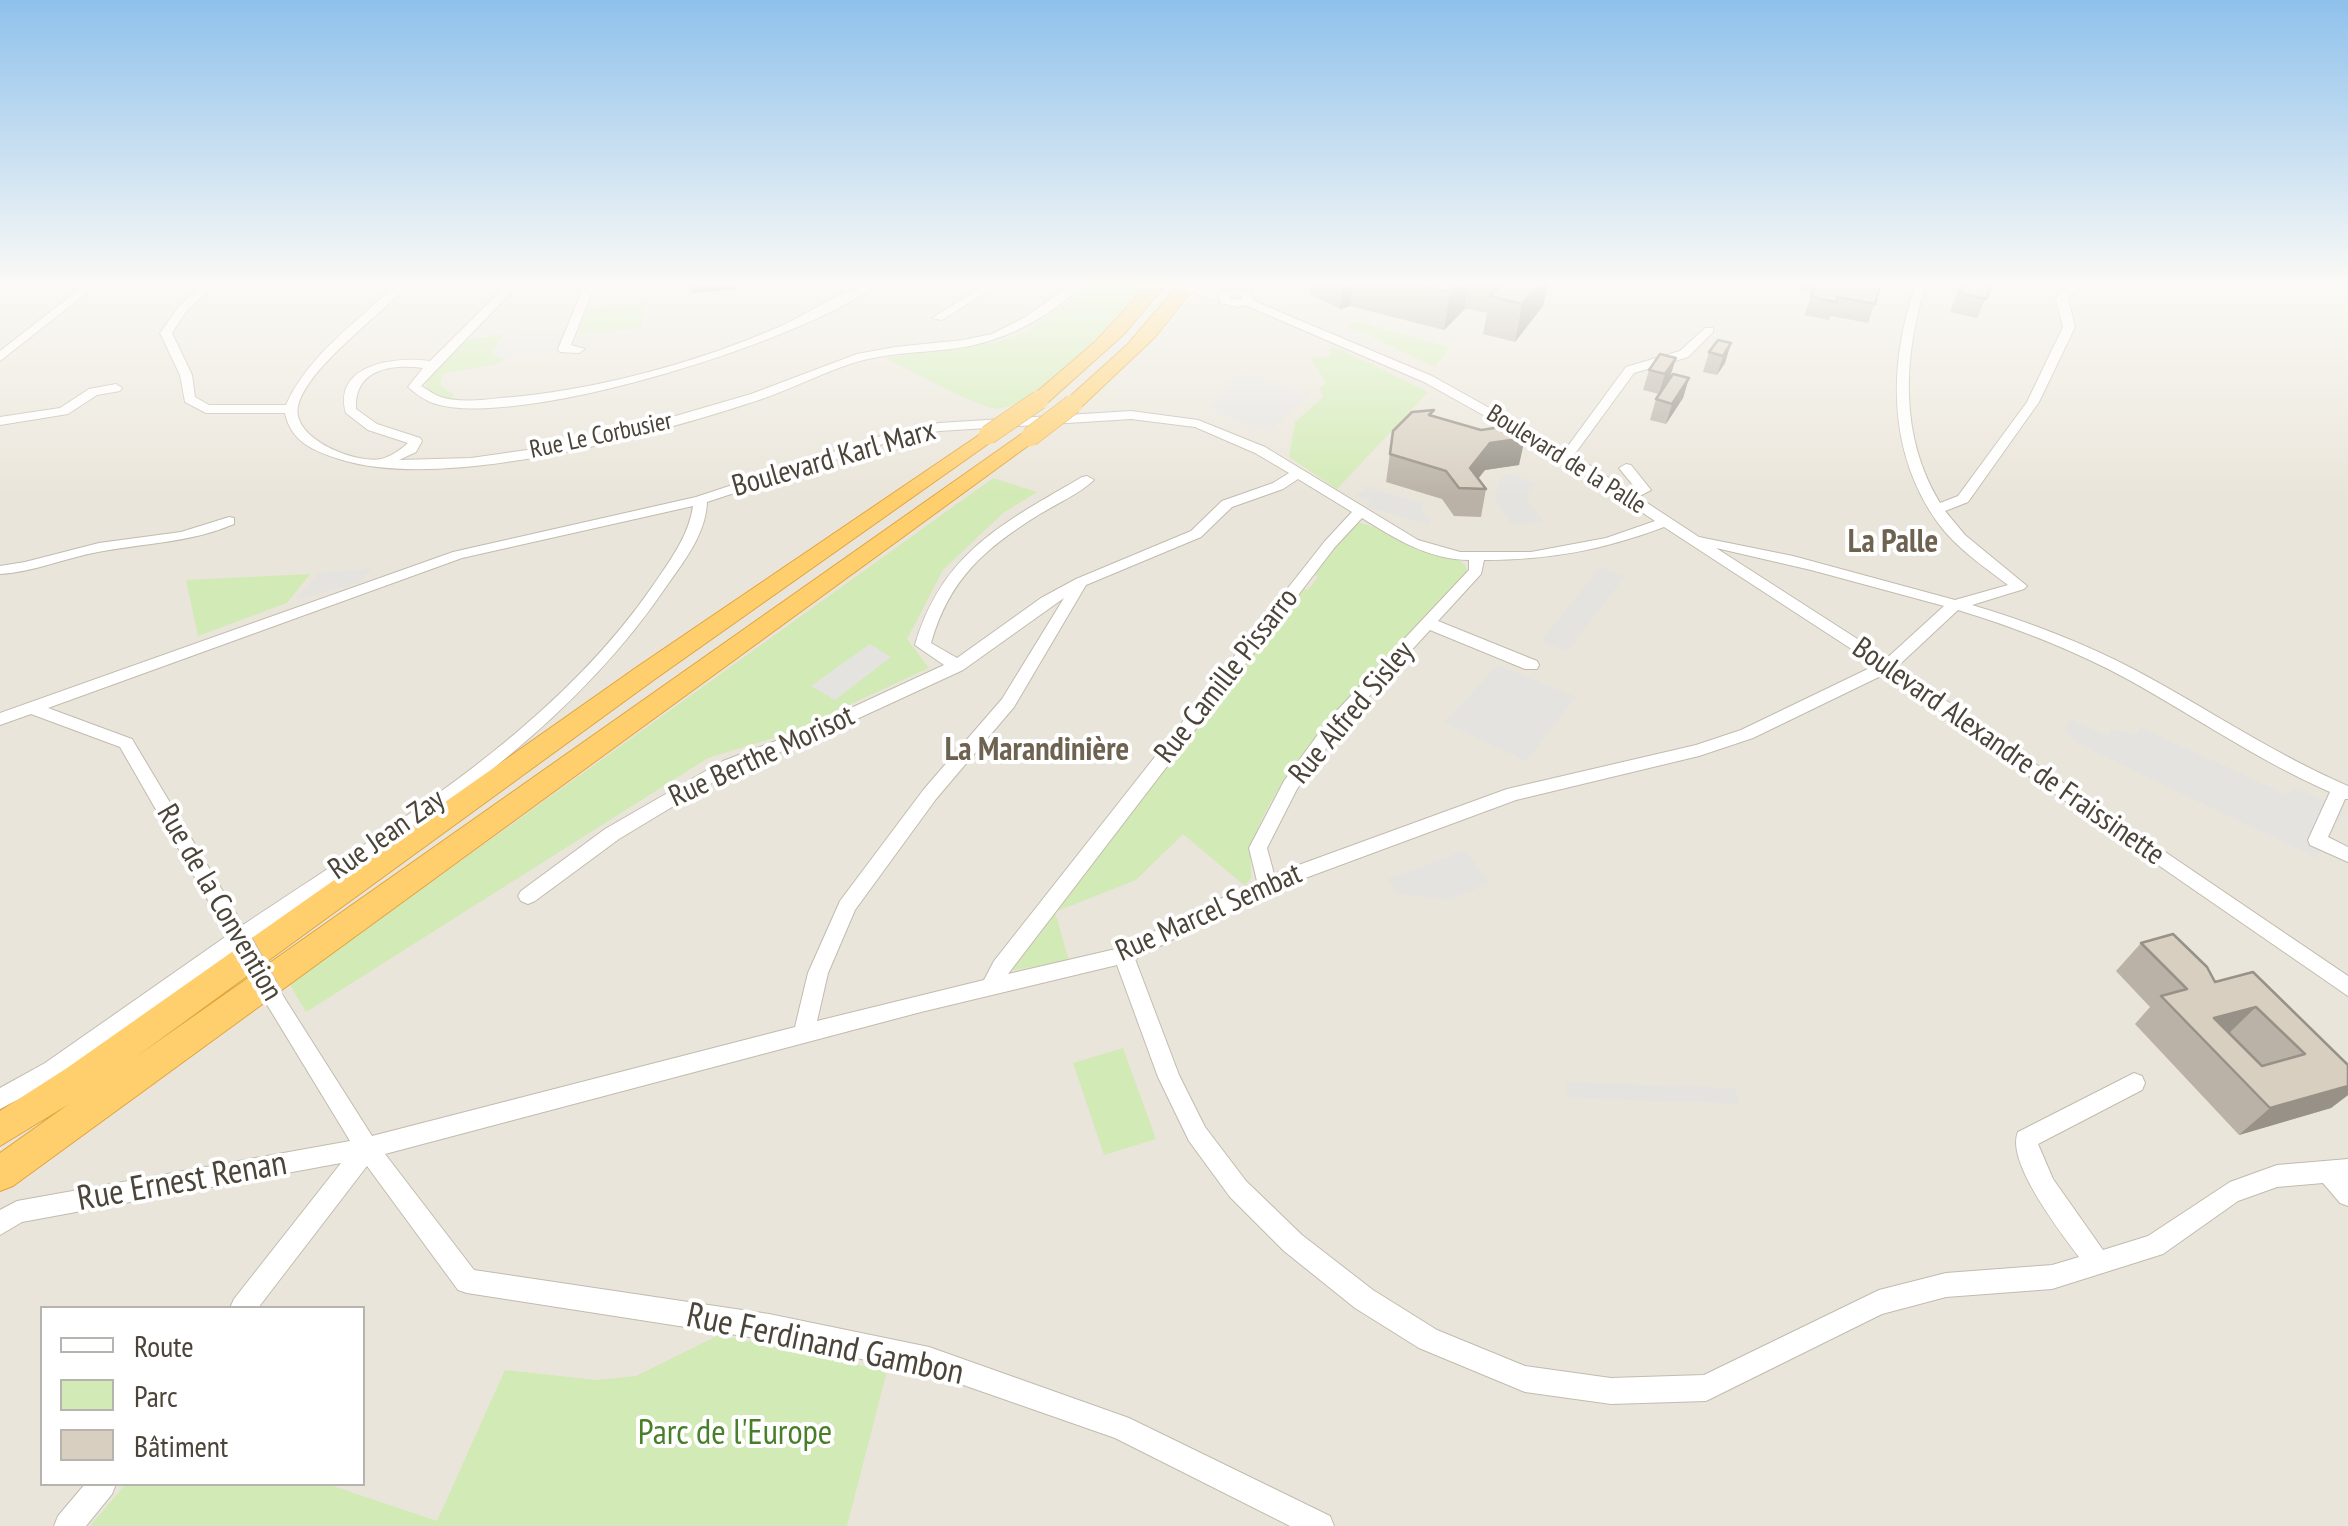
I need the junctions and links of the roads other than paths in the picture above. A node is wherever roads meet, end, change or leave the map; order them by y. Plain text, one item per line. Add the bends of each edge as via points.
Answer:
1 (174, 355) edge
2 (331, 355) edge
3 (443, 355) edge
4 (713, 355) edge
5 (867, 355) edge
6 (1093, 355) edge
7 (1130, 355) edge
8 (1376, 355) edge
9 (1680, 355) edge
10 (1907, 355) edge
11 (2055, 355) edge
12 (430, 365) junction
13 (116, 388) dead end
14 (291, 409) junction
15 (0, 422) edge
16 (1567, 456) junction
17 (383, 464) junction
18 (1626, 468) dead end
19 (1298, 473) junction
20 (1087, 480) dead end
21 (1627, 498) junction
22 (700, 500) junction
23 (1937, 509) junction
24 (1360, 512) junction
25 (229, 520) dead end
26 (1664, 522) junction
27 (1690, 539) junction
28 (1477, 558) junction
29 (0, 570) edge
30 (1081, 582) junction
31 (1956, 604) junction
32 (1036, 608) junction
33 (1063, 616) junction
34 (1428, 623) junction
35 (957, 666) junction
36 (1531, 666) dead end
37 (1888, 666) junction
38 (31, 708) junction
39 (2, 712) edge
40 (2344, 791) edge
41 (2348, 855) edge
42 (1267, 883) junction
43 (528, 896) dead end
44 (241, 940) junction
45 (1124, 955) junction
46 (2348, 987) edge
47 (990, 988) junction
48 (804, 1034) junction
49 (79, 1079) junction
50 (2134, 1083) dead end
51 (0, 1099) edge
52 (0, 1120) edge
53 (0, 1130) edge
54 (367, 1148) junction
55 (36, 1150) junction
56 (2338, 1170) edge
57 (0, 1174) edge
58 (0, 1190) edge
59 (2348, 1195) edge
60 (0, 1224) edge
61 (2098, 1263) junction
62 (244, 1306) edge
63 (100, 1486) edge
64 (68, 1526) edge
65 (1320, 1526) edge

1 - 14 street via 189,399 206,410
2 - 14 street via 305,381
3 - 12 street
4 - 12 street via 586,388 450,406 422,397 414,387
5 - 17 street, Rue Le Corbusier via 668,423 496,458
6 - 49 highway, bridge via 1040,400
7 - 55 highway, bridge via 1030,436
8 - 16 street, Boulevard de la Palle
9 - 16 street via 1630,370
10 - 23 street via 1902,409 1916,465
11 - 23 street via 2033,402 1964,498
12 - 17 street via 383,366 353,384 348,400 358,419 415,441
13 - 15 street via 94,392 64,411
14 - 17 street, Rue Le Corbusier via 298,430 315,446
16 - 21 street, Boulevard de la Palle
18 - 21 street via 1644,490
19 - 22 street, Boulevard Karl Marx via 1230,434 1198,424 1090,416 940,426
19 - 24 street, Boulevard Karl Marx
19 - 30 street, Rue Berthe Morisot via 1228,504 1196,534
20 - 35 street via 995,536 955,571 928,616 923,645
21 - 26 street, Boulevard de la Palle
22 - 38 street, Boulevard Karl Marx via 458,554
22 - 44 street, Rue Jean Zay via 700,516 661,588 586,679 411,820
23 - 31 street via 1963,541 2019,586
24 - 28 street, Boulevard Karl Marx via 1413,543
24 - 47 street, Rue Camille Pissarro
25 - 29 street via 196,534
26 - 27 street, Boulevard Alexandre de Fraissinette
26 - 28 street, Boulevard Karl Marx via 1581,548
27 - 31 street
27 - 37 street, Boulevard Alexandre de Fraissinette
28 - 34 street, Rue Alfred Sisley via 1476,570
30 - 32 street, Rue Berthe Morisot
30 - 33 street
31 - 37 street, Rue Marcel Sembat
31 - 40 street via 2058,640
32 - 33 street
32 - 35 street, Rue Berthe Morisot
33 - 48 street via 1008,703 847,906 818,973
34 - 36 street
34 - 42 street, Rue Alfred Sisley via 1336,722 1290,786 1258,848
35 - 43 street, Rue Berthe Morisot via 729,765 612,834
37 - 42 street, Rue Marcel Sembat via 1747,734 1513,794
37 - 46 street, Boulevard Alexandre de Fraissinette
38 - 39 street, Boulevard Karl Marx
38 - 44 street, Rue de la Convention via 126,744
40 - 41 street via 2317,840
42 - 45 street, Rue Marcel Sembat
44 - 51 street, Rue Jean Zay
44 - 54 street, Rue de la Convention, bridge
45 - 47 street, Rue Marcel Sembat
45 - 61 street via 1190,1120 1238,1189 1364,1299 1428,1340 1526,1378 1611,1391 1706,1388 1880,1302 1946,1285 2052,1277
47 - 48 street, Rue Marcel Sembat
48 - 54 street, Rue Marcel Sembat
49 - 52 highway
49 - 53 highway
50 - 61 street via 2026,1139 2044,1181
54 - 60 street, Rue Ernest Renan via 17,1212
54 - 62 street
54 - 65 street, Rue Ferdinand Gambon via 466,1281 929,1360 1120,1427
55 - 57 highway
55 - 58 highway
56 - 59 street
56 - 61 street via 2277,1176 2230,1193 2154,1246
63 - 64 street

